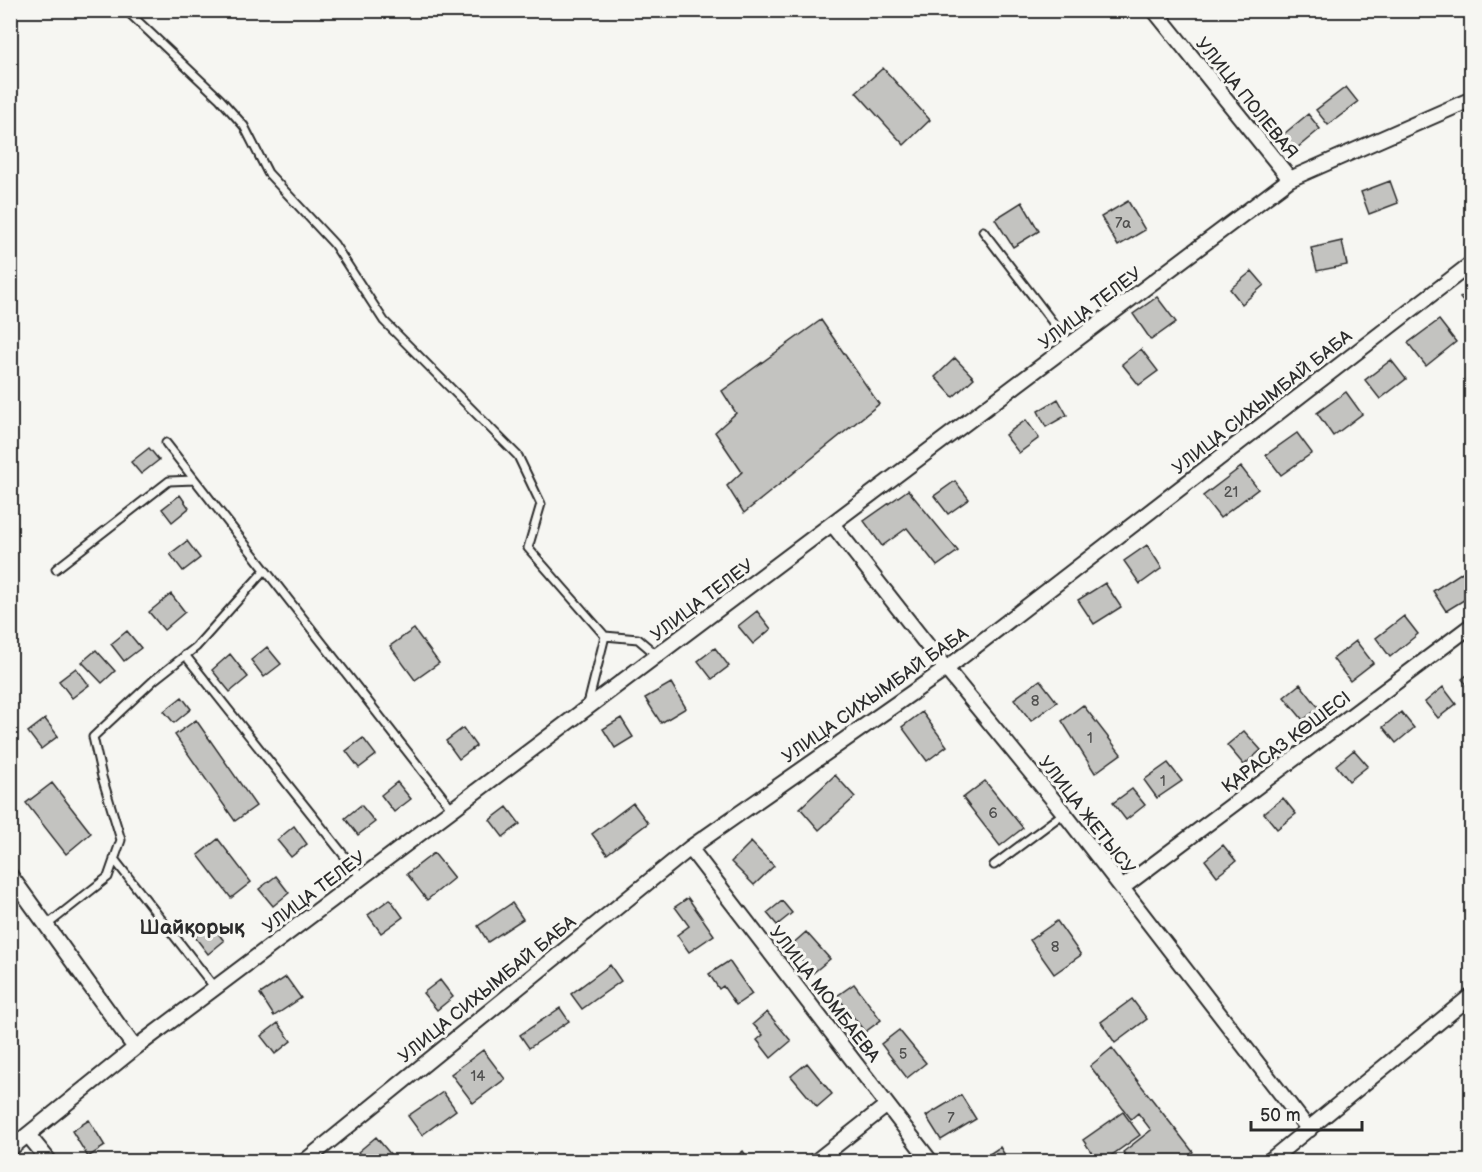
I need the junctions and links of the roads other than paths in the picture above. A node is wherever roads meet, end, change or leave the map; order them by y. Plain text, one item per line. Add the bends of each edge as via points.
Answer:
1 (126, 10) edge
2 (1154, 10) edge
3 (1472, 99) edge
4 (1290, 180) junction
5 (983, 231) dead end
6 (1472, 263) edge
7 (1070, 345) junction
8 (166, 443) dead end
9 (194, 480) junction
10 (833, 525) junction
11 (56, 569) dead end
12 (265, 570) junction
13 (1472, 625) edge
14 (605, 636) junction
15 (185, 655) junction
16 (658, 656) junction
17 (946, 669) junction
18 (587, 709) junction
19 (453, 810) junction
20 (1064, 813) junction
21 (690, 848) junction
22 (114, 859) junction
23 (994, 865) dead end
24 (10, 875) edge
25 (362, 878) junction
26 (1122, 888) junction
27 (47, 925) junction
28 (215, 988) junction
29 (1472, 995) edge
30 (135, 1048) junction
31 (887, 1105) junction
32 (1308, 1130) junction
33 (28, 1135) junction
34 (10, 1149) edge
35 (50, 1161) edge
36 (304, 1161) edge
37 (815, 1161) edge
38 (931, 1161) edge
39 (1268, 1161) edge

1 - 14 lane via 244,126 268,173 334,244 384,321 518,456 541,504 528,548
2 - 4 street, УЛИЦА ПОЛЕВАЯ
3 - 4 street, УЛИЦА ТЕЛЕУ
4 - 7 street, УЛИЦА ТЕЛЕУ
5 - 7 lane
6 - 17 street, УЛИЦА СИХЫМБАЙ БАБА
7 - 10 street, УЛИЦА ТЕЛЕУ
8 - 9 lane
9 - 11 lane via 169,481
9 - 12 lane
10 - 16 street, УЛИЦА ТЕЛЕУ
10 - 17 street, УЛИЦА ЖЕТЫСУ
12 - 15 lane
12 - 19 lane
13 - 26 street, ҚАРАСАЗ КӨШЕСІ
14 - 16 lane via 638,639
14 - 18 lane
15 - 22 lane via 93,737 121,840
15 - 25 lane
16 - 18 street, УЛИЦА ТЕЛЕУ
17 - 20 street, УЛИЦА ЖЕТЫСУ
17 - 21 street, УЛИЦА СИХЫМБАЙ БАБА
18 - 19 street, УЛИЦА ТЕЛЕУ
19 - 25 street, УЛИЦА ТЕЛЕУ
20 - 23 lane
20 - 26 street, УЛИЦА ЖЕТЫСУ
21 - 31 street, УЛИЦА МОМБАЕВА
21 - 36 street, УЛИЦА СИХЫМБАЙ БАБА
22 - 27 lane via 108,877
22 - 28 lane
24 - 27 street
25 - 28 street, УЛИЦА ТЕЛЕУ
26 - 32 street, УЛИЦА ЖЕТЫСУ
27 - 30 street
28 - 30 street, УЛИЦА ТЕЛЕУ
29 - 32 street
30 - 33 street, УЛИЦА ТЕЛЕУ
31 - 37 street
31 - 38 street, УЛИЦА МОМБАЕВА
32 - 39 street
33 - 34 street, УЛИЦА ТЕЛЕУ
33 - 35 street

